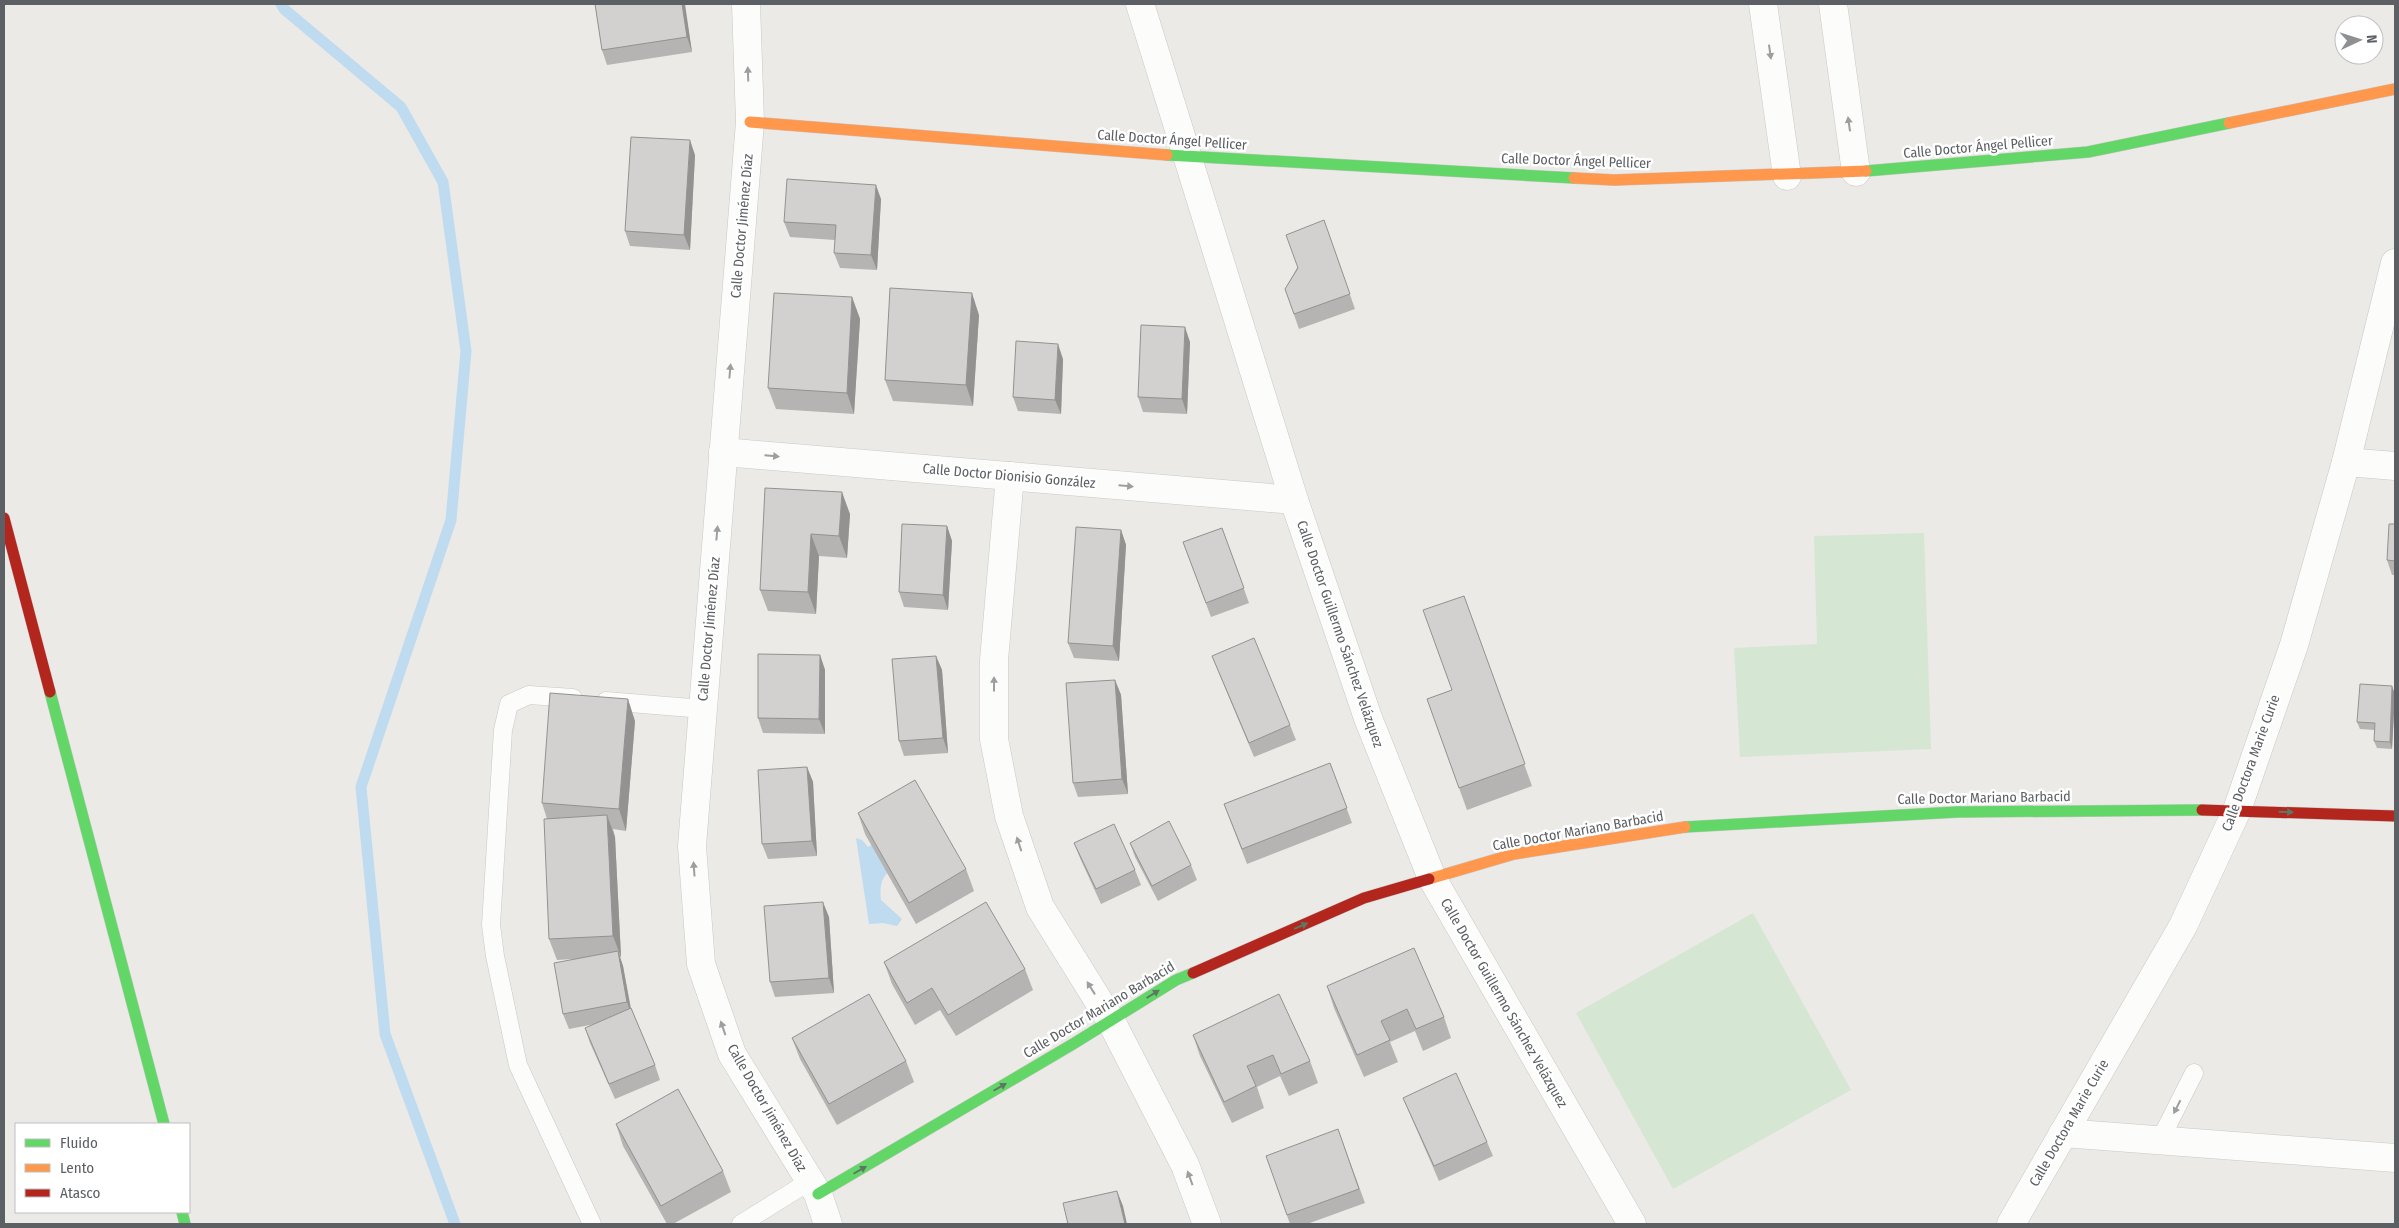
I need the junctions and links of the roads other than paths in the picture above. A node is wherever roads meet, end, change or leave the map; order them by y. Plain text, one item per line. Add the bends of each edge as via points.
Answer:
1 (746, 4) edge
2 (1140, 4) edge
3 (1763, 4) edge
4 (1833, 4) edge
5 (2395, 89) edge
6 (750, 122) junction
7 (1189, 157) junction
8 (1856, 172) junction
9 (1787, 176) junction
10 (2395, 262) edge
11 (723, 452) junction
12 (2346, 462) junction
13 (2395, 466) edge
14 (1010, 476) junction
15 (1294, 500) junction
16 (4, 518) edge
17 (703, 709) junction
18 (2237, 810) junction
19 (2395, 816) edge
20 (1432, 878) junction
21 (1111, 1020) junction
22 (2194, 1073) dead end
23 (164, 1123) edge
24 (2063, 1133) junction
25 (2160, 1140) junction
26 (2395, 1158) edge
27 (814, 1188) junction
28 (826, 1223) edge
29 (592, 1224) edge
30 (741, 1224) edge
31 (1207, 1224) edge
32 (1632, 1224) edge
33 (2011, 1224) edge

6 -> 1 street, Calle Doctor Jiménez Díaz
2 - 7 street, Calle Doctor Guillermo Sánchez Velázquez
3 -> 9 street
8 -> 4 street
5 - 8 main road, Calle Doctor Ángel Pellicer via 2088,152
6 - 7 main road, Calle Doctor Ángel Pellicer
11 -> 6 street, Calle Doctor Jiménez Díaz
7 - 9 main road, Calle Doctor Ángel Pellicer via 1614,180
7 - 15 street, Calle Doctor Guillermo Sánchez Velázquez
8 - 9 main road, Calle Doctor Ángel Pellicer
10 - 12 street, Calle Doctora Marie Curie
11 -> 14 street, Calle Doctor Dionisio González
17 -> 11 street, Calle Doctor Jiménez Díaz
12 - 13 street
12 - 18 street, Calle Doctora Marie Curie via 2294,645
14 -> 15 street, Calle Doctor Dionisio González
21 -> 14 street via 1040,907 1010,816 994,739 994,660
15 - 20 street, Calle Doctor Guillermo Sánchez Velázquez via 1368,718
16 - 23 main road
27 -> 17 street, Calle Doctor Jiménez Díaz via 732,1054 701,964 692,846
17 - 29 lane via 529,695 508,704 491,925 496,956 518,1065
18 -> 19 main road, Calle Doctor Mariano Barbacid
18 - 20 main road, Calle Doctor Mariano Barbacid via 1958,812 1688,827 1514,854
18 - 24 street, Calle Doctora Marie Curie via 2183,926
21 -> 20 main road, Calle Doctor Mariano Barbacid via 1176,980 1364,898
20 - 32 street, Calle Doctor Guillermo Sánchez Velázquez
27 -> 21 main road, Calle Doctor Mariano Barbacid
31 -> 21 street via 1185,1165
22 -> 25 lane
24 - 25 street
24 - 33 street, Calle Doctora Marie Curie
25 - 26 street
27 - 28 street, Calle Doctor Jiménez Díaz
27 - 30 lane

